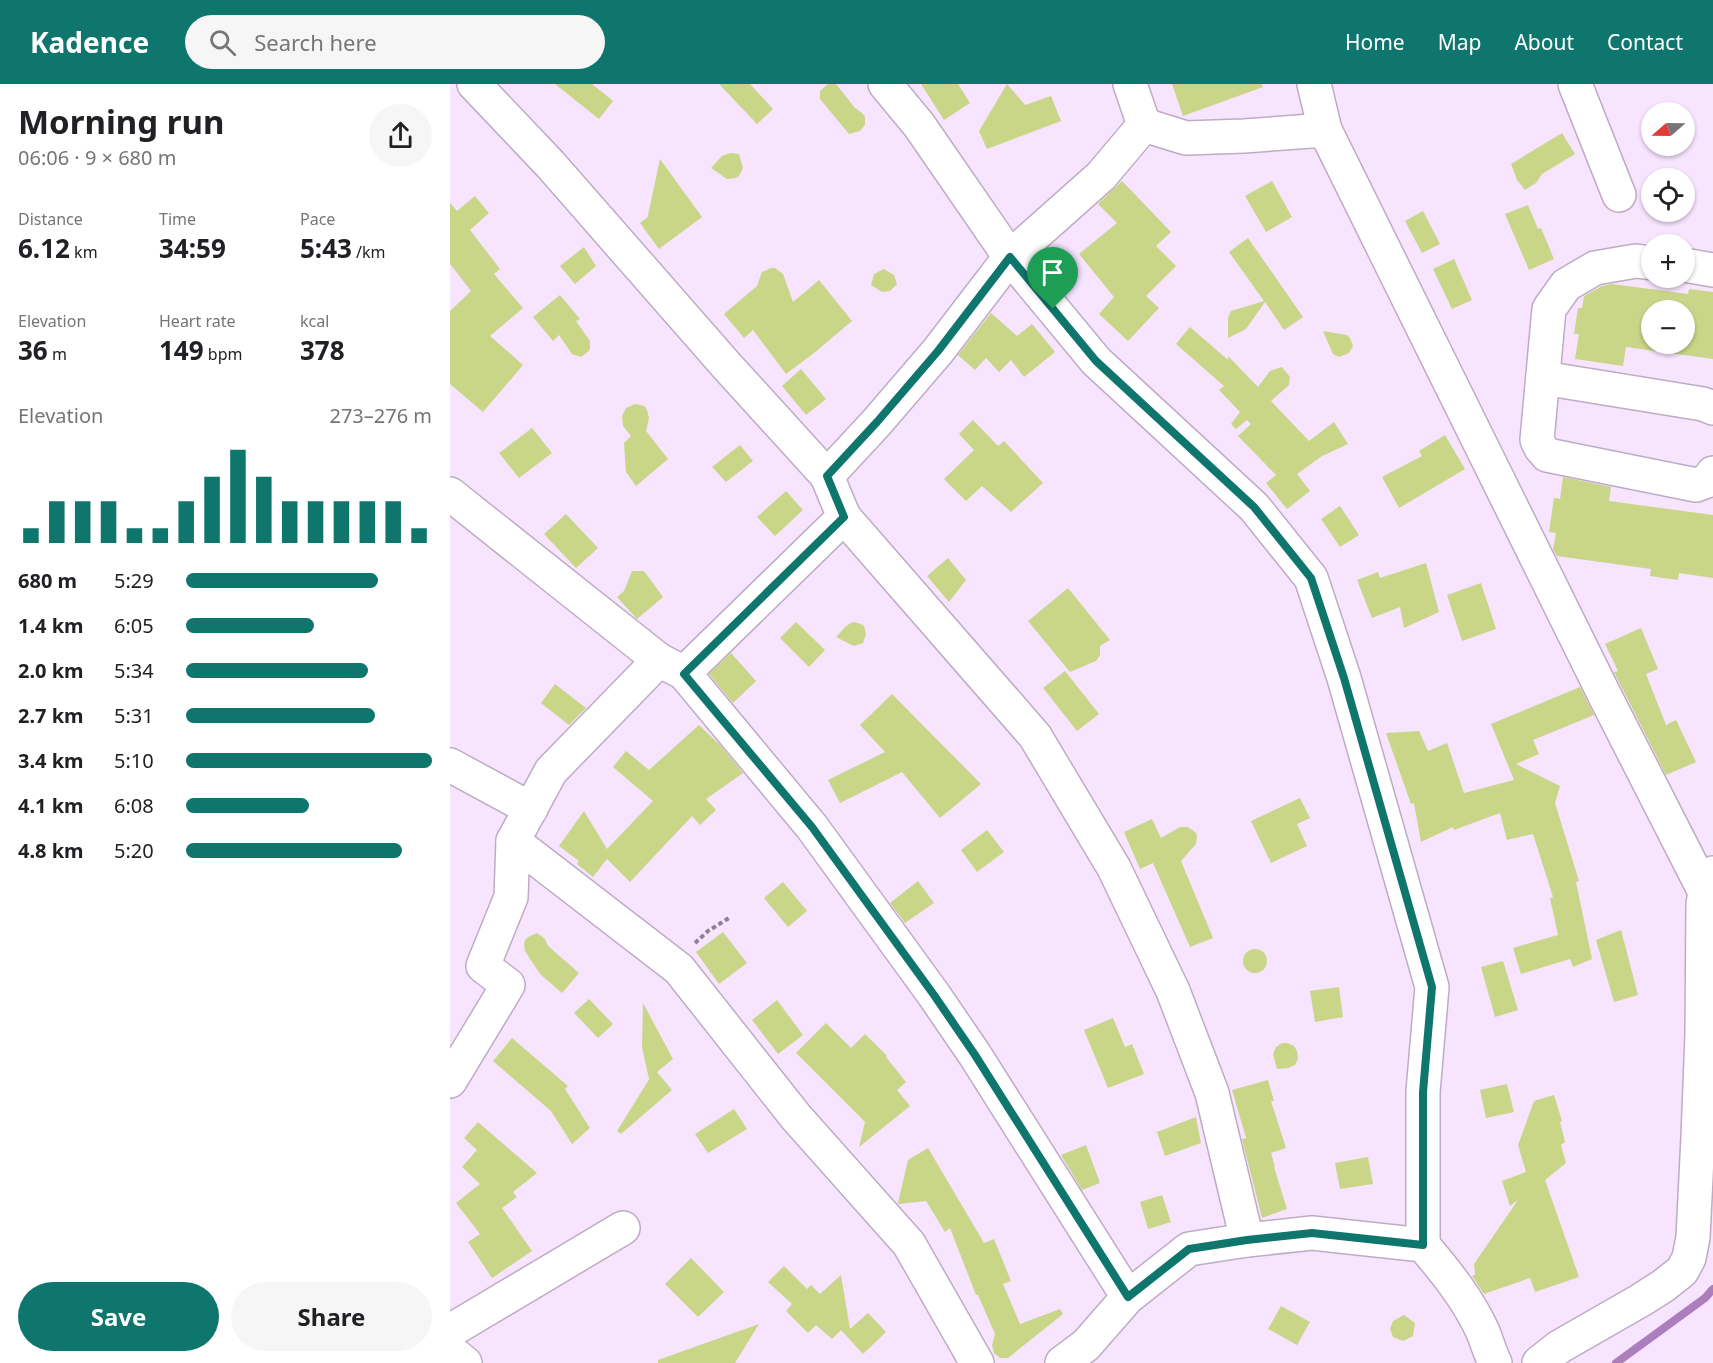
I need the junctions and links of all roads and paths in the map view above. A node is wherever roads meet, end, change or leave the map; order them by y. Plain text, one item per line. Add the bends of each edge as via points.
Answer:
1 (474, 84) edge
2 (885, 84) edge
3 (1130, 84) edge
4 (1314, 84) edge
5 (1575, 84) edge
6 (1144, 125) junction
7 (1325, 130) junction
8 (1619, 195) dead end
9 (1010, 257) junction
10 (1641, 262) edge
11 (1695, 267) edge
12 (1713, 270) edge
13 (1542, 378) junction
14 (1713, 408) edge
15 (1713, 473) edge
16 (827, 476) junction
17 (450, 494) edge
18 (844, 517) junction
19 (671, 667) junction
20 (450, 765) edge
21 (531, 809) junction
22 (513, 841) junction
23 (1709, 883) edge
24 (729, 918) dead end
25 (678, 969) junction
26 (450, 1080) edge
27 (623, 1228) dead end
28 (1247, 1240) junction
29 (1423, 1245) junction
30 (1128, 1297) junction
31 (450, 1331) edge
32 (450, 1350) edge
33 (465, 1363) edge
34 (977, 1363) edge
35 (1062, 1363) edge
36 (1495, 1363) edge
37 (1539, 1363) edge

1 - 16 street
2 - 9 street via 919,125
3 - 6 street
4 - 7 street
5 - 8 street
6 - 7 street via 1186,138
6 - 9 street via 1101,176
7 - 23 street via 1601,687
9 - 16 street via 938,351
9 - 29 street via 1096,361 1254,507 1311,578 1344,678 1432,987 1423,1092
10 - 13 street via 1595,268 1566,285 1548,309
11 - 12 street
13 - 14 street
13 - 15 street via 1537,440 1547,454 1696,485 1707,481
16 - 18 street
17 - 19 street
18 - 19 street
18 - 28 street via 1035,736 1114,868 1173,991 1212,1093
19 - 21 street via 551,771
19 - 30 street via 812,827 940,1003
20 - 21 street
21 - 22 street
22 - 25 street
22 - 26 street via 511,897 483,966 508,985
23 - 37 street via 1702,921 1702,1035 1689,1258 1682,1271 1663,1286 1559,1347
24 - 25 path via 691,946
25 - 34 street via 796,1118 909,1244
27 - 31 street
28 - 29 street via 1312,1233
28 - 30 street via 1189,1249
29 - 36 street via 1472,1310
30 - 35 street via 1086,1345
32 - 33 street

